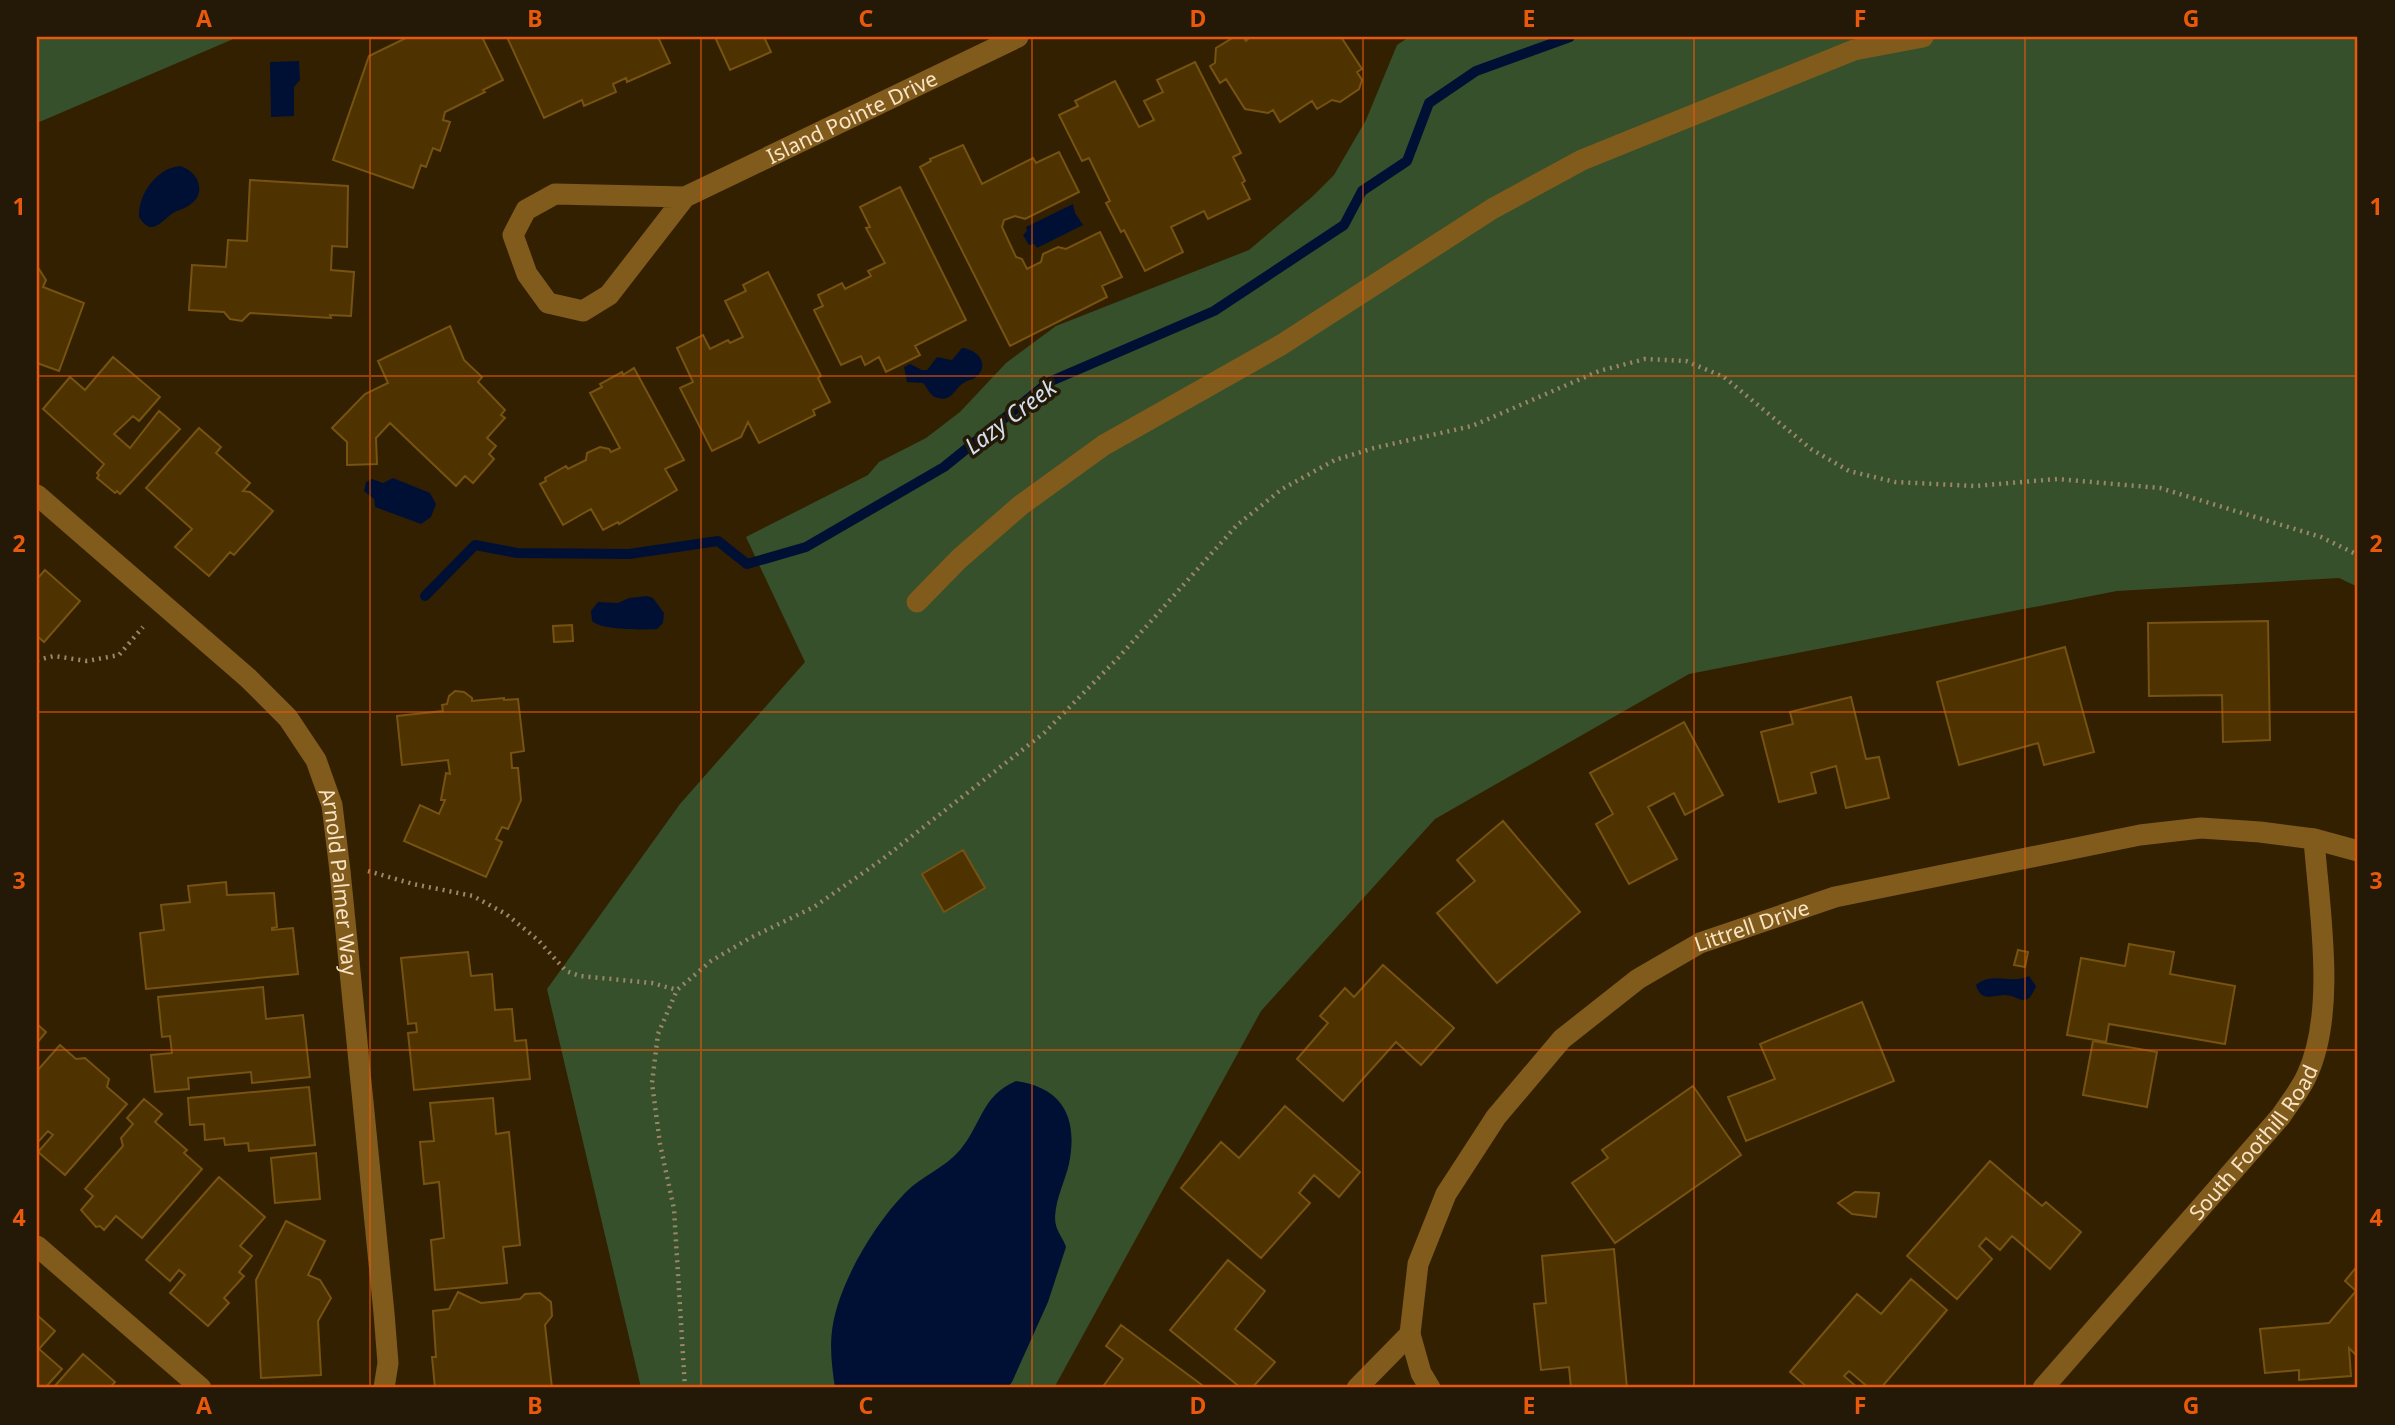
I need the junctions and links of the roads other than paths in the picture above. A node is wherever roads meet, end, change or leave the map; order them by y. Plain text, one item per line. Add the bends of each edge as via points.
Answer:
1 (1017, 37) edge
2 (1923, 37) edge
3 (685, 197) junction
4 (37, 495) edge
5 (916, 601) dead end
6 (2314, 839) junction
7 (2358, 852) edge
8 (37, 1246) edge
9 (1410, 1334) junction
10 (201, 1388) edge
11 (384, 1388) edge
12 (1357, 1388) edge
13 (1430, 1388) edge
14 (2043, 1388) edge

1 - 3 street, Island Pointe Drive
2 - 5 street via 1854,50 1582,160 1492,209 1281,345 1104,445 1021,505
3 - 3 street, Island Pointe Drive via 555,194 526,209 513,235 527,274 548,303 583,311 610,295
4 - 11 street, Arnold Palmer Way via 248,678 288,718 316,760 332,805 340,871 384,1313 388,1363
6 - 7 street, Littrell Drive
6 - 9 street, Littrell Drive via 2201,828 2140,835 1835,897 1700,943 1638,979 1562,1039 1496,1117 1446,1194 1418,1264
6 - 14 street, South Foothill Road via 2323,1021 2308,1074 2281,1115
8 - 10 street
9 - 12 street
9 - 13 street, Littrell Drive

